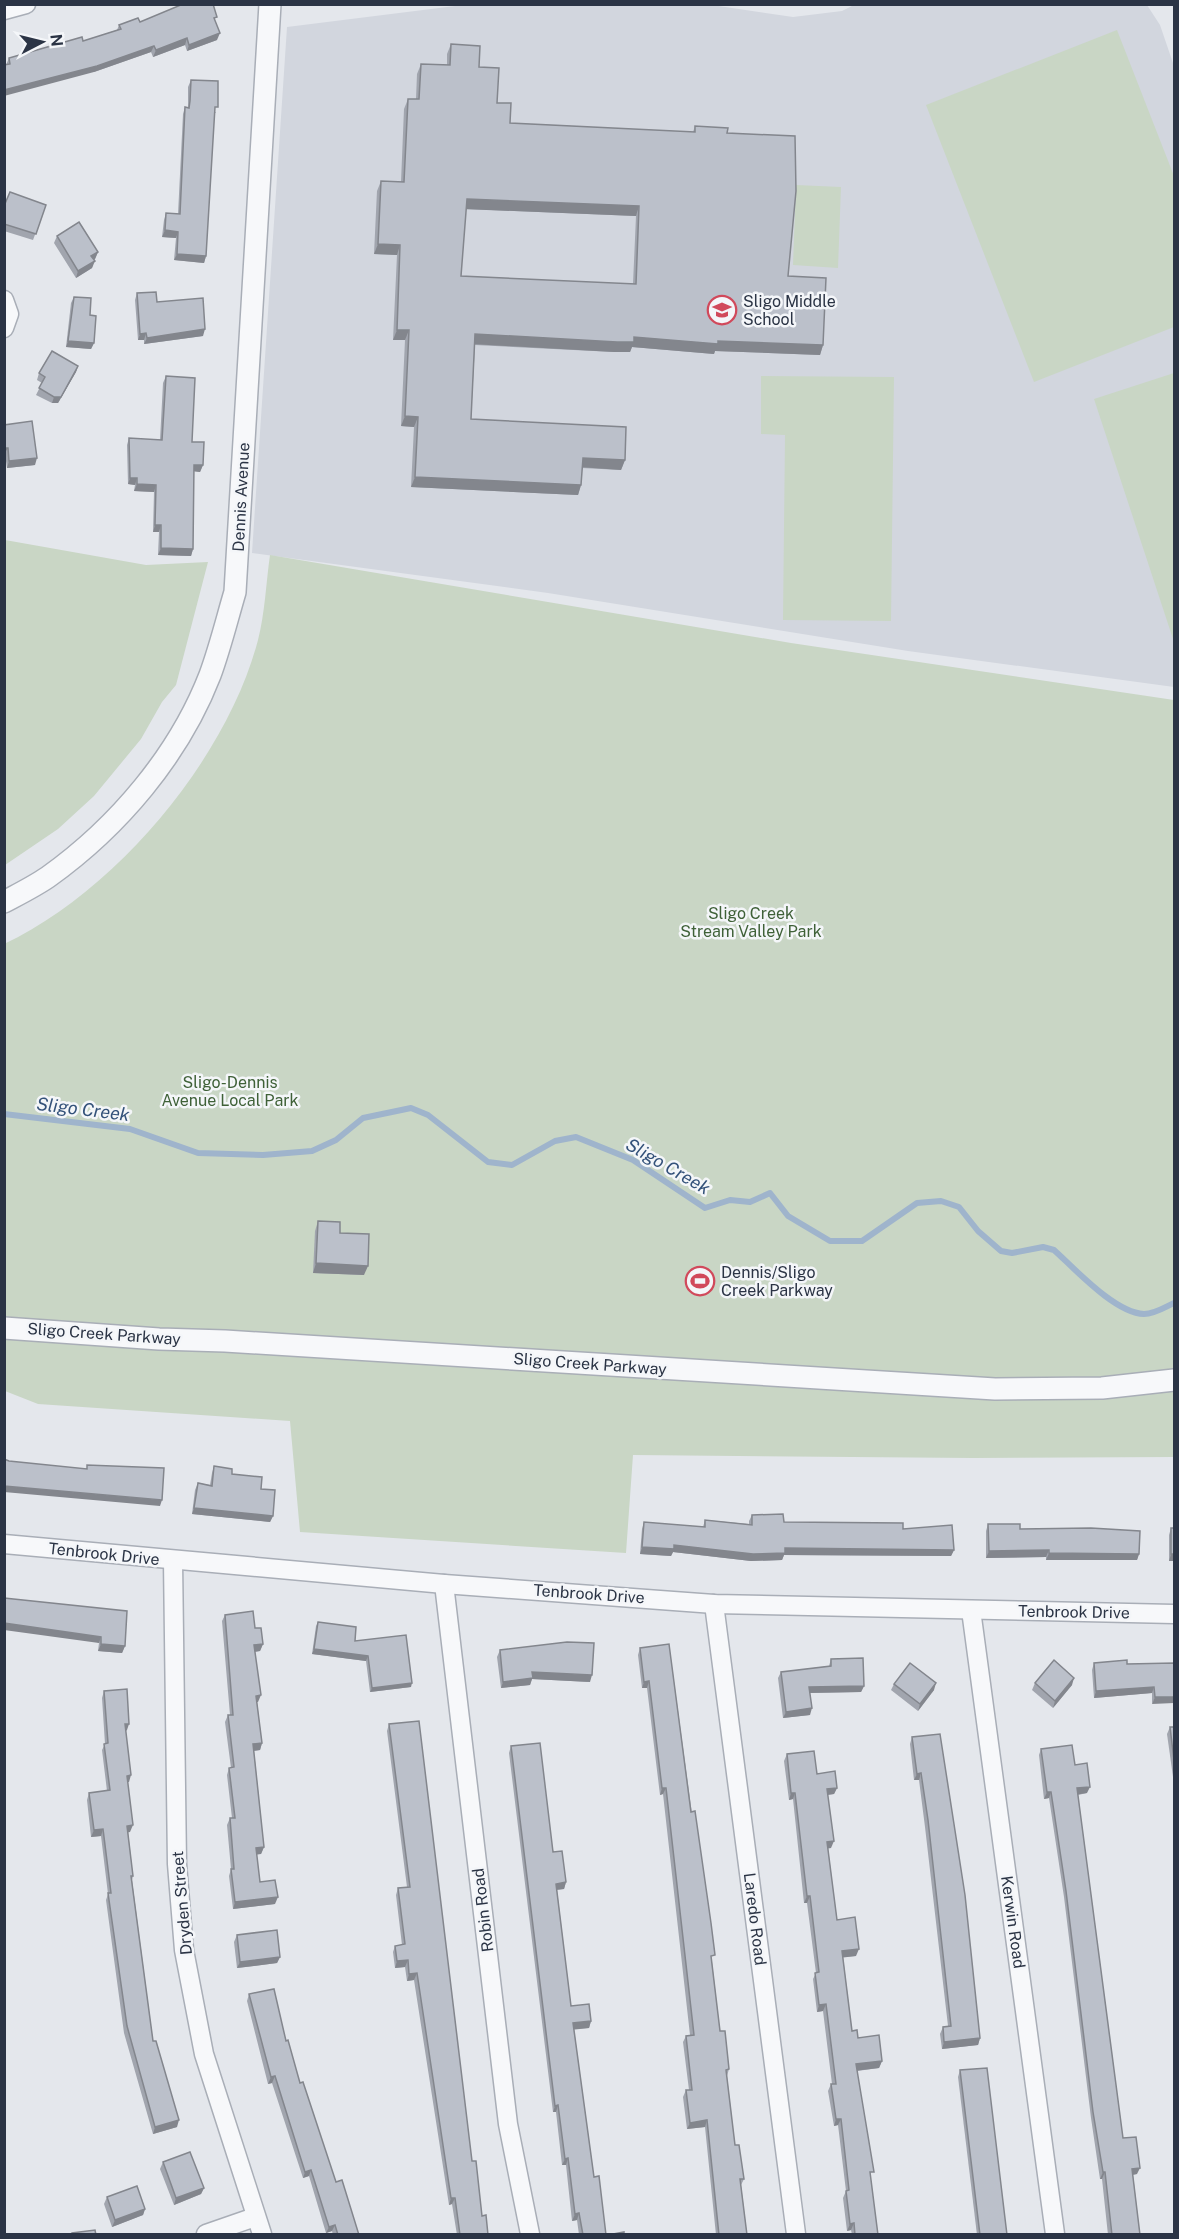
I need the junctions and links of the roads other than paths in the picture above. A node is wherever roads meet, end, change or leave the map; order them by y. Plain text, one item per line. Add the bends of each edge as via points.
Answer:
1 (26, 4) edge
2 (270, 4) edge
3 (4, 10) edge
4 (4, 300) edge
5 (4, 328) edge
6 (4, 902) edge
7 (4, 1328) edge
8 (1174, 1380) edge
9 (4, 1544) edge
10 (173, 1561) junction
11 (444, 1584) junction
12 (714, 1604) junction
13 (971, 1610) junction
14 (1174, 1614) edge
15 (255, 2217) junction
16 (207, 2235) edge
17 (262, 2235) edge
18 (530, 2235) edge
19 (796, 2235) edge
20 (1054, 2235) edge

1 - 3 street
2 - 6 street, Dennis Avenue via 235,592 209,676 179,736 147,783 98,837 47,878
4 - 5 street via 9,314
7 - 8 street, Sligo Creek Parkway via 995,1389 1102,1388
9 - 10 street, Tenbrook Drive
10 - 11 street, Tenbrook Drive
10 - 15 street, Dryden Street via 177,1864 184,1950 204,2054
11 - 12 street, Tenbrook Drive
11 - 18 street, Robin Road via 508,2124
12 - 13 street, Tenbrook Drive
12 - 19 street, Laredo Road
13 - 14 street, Tenbrook Drive
13 - 20 street, Kerwin Road
15 - 16 street
15 - 17 street, Dryden Street

